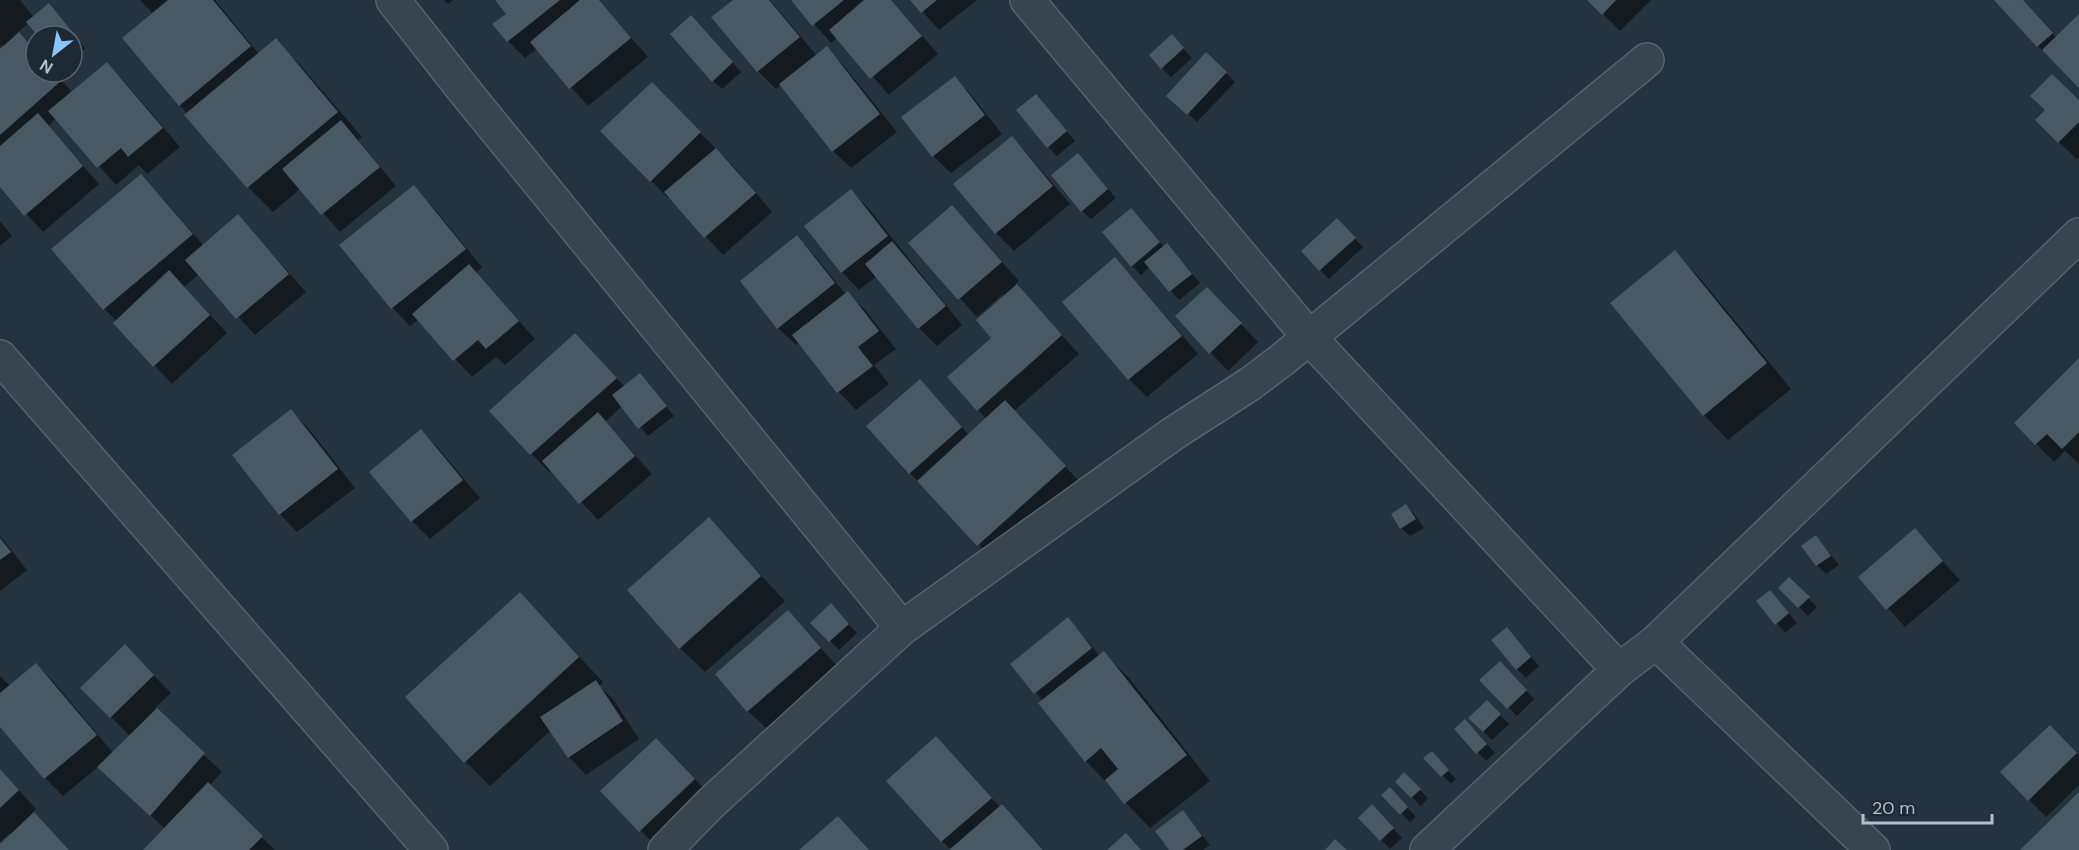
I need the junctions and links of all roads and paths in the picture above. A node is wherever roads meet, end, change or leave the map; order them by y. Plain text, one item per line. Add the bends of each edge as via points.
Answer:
1 (393, 0) edge
2 (1027, 0) edge
3 (1647, 60) dead end
4 (2079, 235) edge
5 (1309, 337) junction
6 (0, 357) edge
7 (902, 628) junction
8 (1656, 642) junction
9 (1619, 670) junction
10 (431, 850) edge
11 (666, 850) edge
12 (1428, 850) edge
13 (1873, 850) edge

1 - 7 street
2 - 5 street
3 - 5 street
4 - 8 street
5 - 7 street via 1250,384
5 - 9 street
6 - 10 street
7 - 11 street via 710,804
8 - 9 street
8 - 13 street
9 - 12 street

